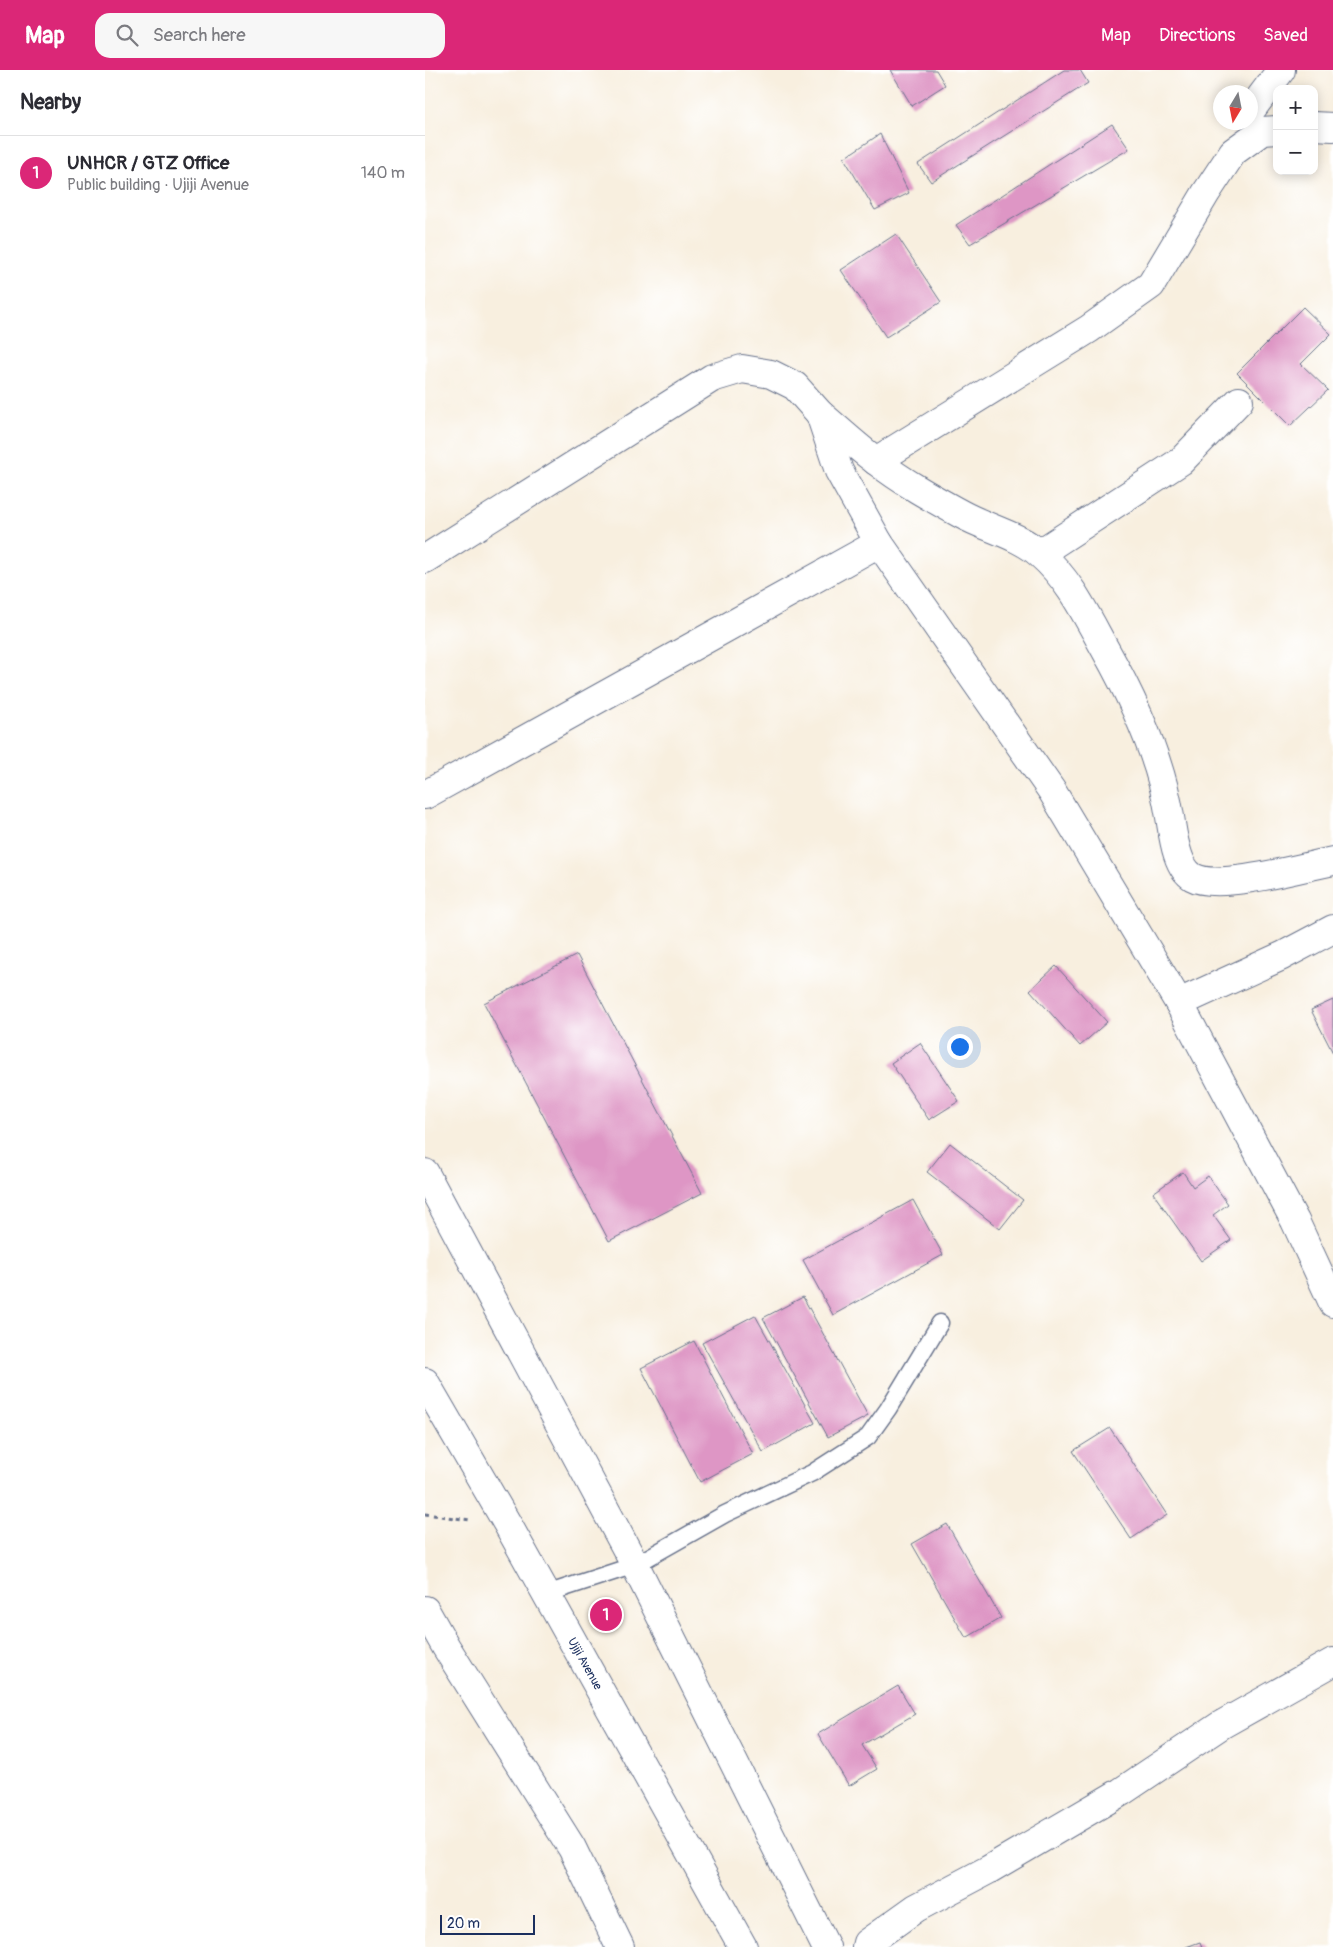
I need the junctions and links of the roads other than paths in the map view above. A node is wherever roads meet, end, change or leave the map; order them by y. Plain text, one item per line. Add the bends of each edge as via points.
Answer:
1 (1281, 70) edge
2 (1258, 101) edge
3 (1318, 126) edge
4 (1333, 127) edge
5 (1242, 130) edge
6 (1273, 130) edge
7 (1233, 152) junction
8 (1239, 401) dead end
9 (820, 414) junction
10 (876, 461) junction
11 (879, 543) junction
12 (1040, 553) junction
13 (425, 559) edge
14 (425, 795) edge
15 (1333, 861) edge
16 (1333, 929) edge
17 (1179, 1003) junction
18 (425, 1173) edge
19 (1333, 1303) edge
20 (940, 1323) dead end
21 (425, 1382) edge
22 (635, 1565) junction
23 (547, 1594) junction
24 (425, 1610) edge
25 (1333, 1662) edge
26 (620, 1947) edge
27 (743, 1947) edge
28 (826, 1947) edge
29 (866, 1947) edge

1 - 2 street
3 - 4 street
5 - 7 street
6 - 7 street via 1262,131
7 - 10 street via 1151,285 1089,329
8 - 12 street via 1181,461
9 - 10 street
9 - 11 street via 839,471
9 - 13 street via 795,386 771,374 741,369 712,378
10 - 12 street via 964,516 1009,535
11 - 14 street
11 - 17 street via 1052,791
12 - 15 street via 1071,588 1118,672 1153,752 1166,791 1175,846 1185,870 1194,877 1227,882
16 - 17 street
17 - 19 street via 1295,1220
18 - 22 street
20 - 22 lane via 868,1437 812,1473 725,1514
21 - 23 street, Ujiji Avenue
22 - 23 lane
22 - 28 street
23 - 27 street, Ujiji Avenue
24 - 26 street via 572,1848
25 - 29 street via 1221,1725 1113,1796 988,1870 915,1908 867,1942

